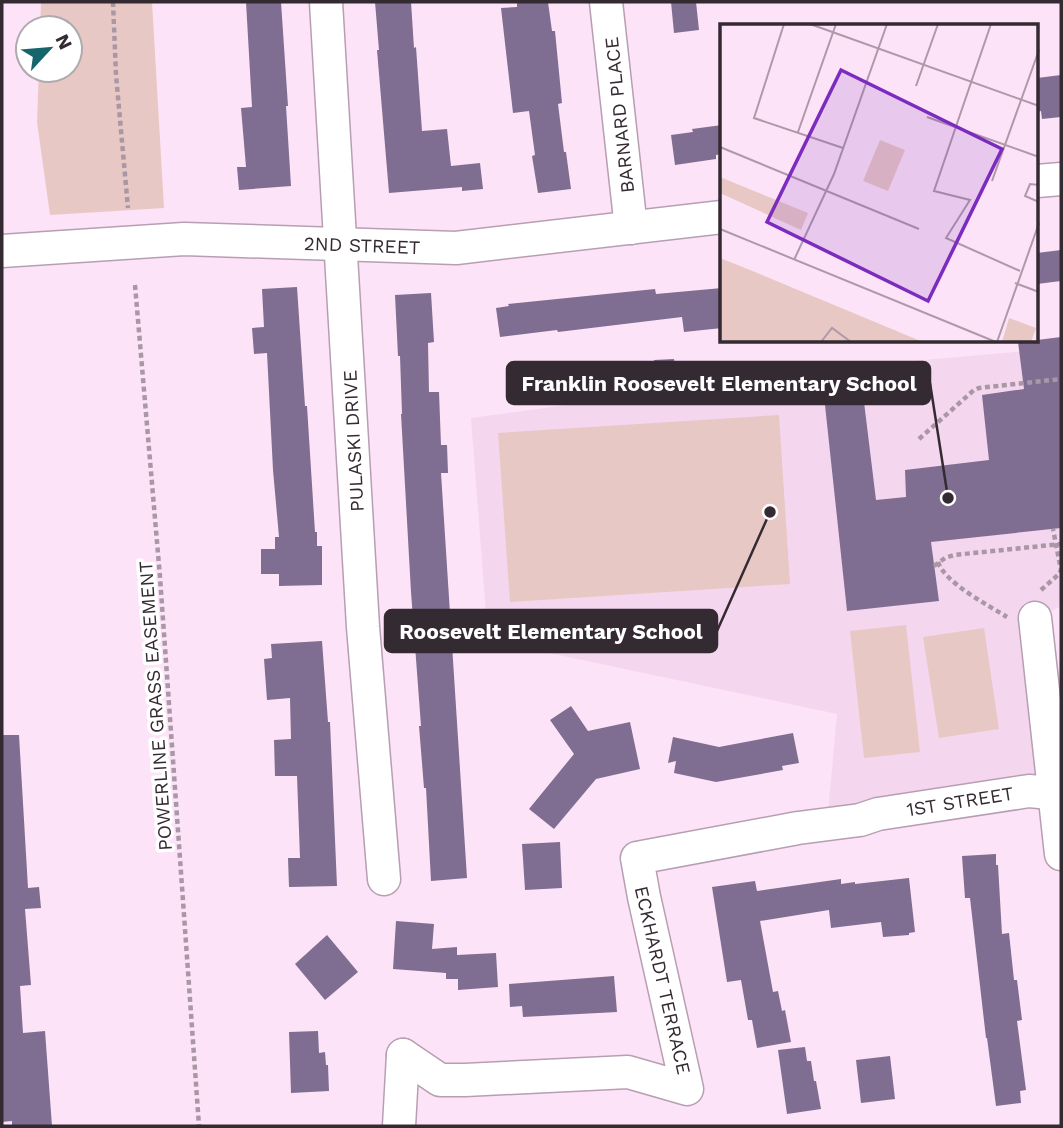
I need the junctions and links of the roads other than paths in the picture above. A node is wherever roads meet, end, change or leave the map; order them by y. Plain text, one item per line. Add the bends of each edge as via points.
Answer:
1 (326, 2) edge
2 (606, 2) edge
3 (1061, 179) edge
4 (1038, 181) edge
5 (720, 217) edge
6 (631, 228) junction
7 (341, 244) junction
8 (2, 251) edge
9 (1026, 610) road end
10 (1058, 794) edge
11 (860, 820) joint
12 (1061, 853) edge
13 (384, 879) dead end
14 (399, 1126) edge

1 - 7 street, PULASKI DRIVE
2 - 6 street, BARNARD PLACE
3 - 4 street
5 - 6 street, 2ND STREET
6 - 7 street, 2ND STREET via 456,248
7 - 8 street, 2ND STREET via 184,239
7 - 13 street, PULASKI DRIVE via 363,627
9 - 10 street
10 - 11 street, 1ST STREET via 1029,791
10 - 12 street
11 - 14 street, ECKHARDT TERRACE via 637,858 687,1089 628,1072 440,1080 403,1055

